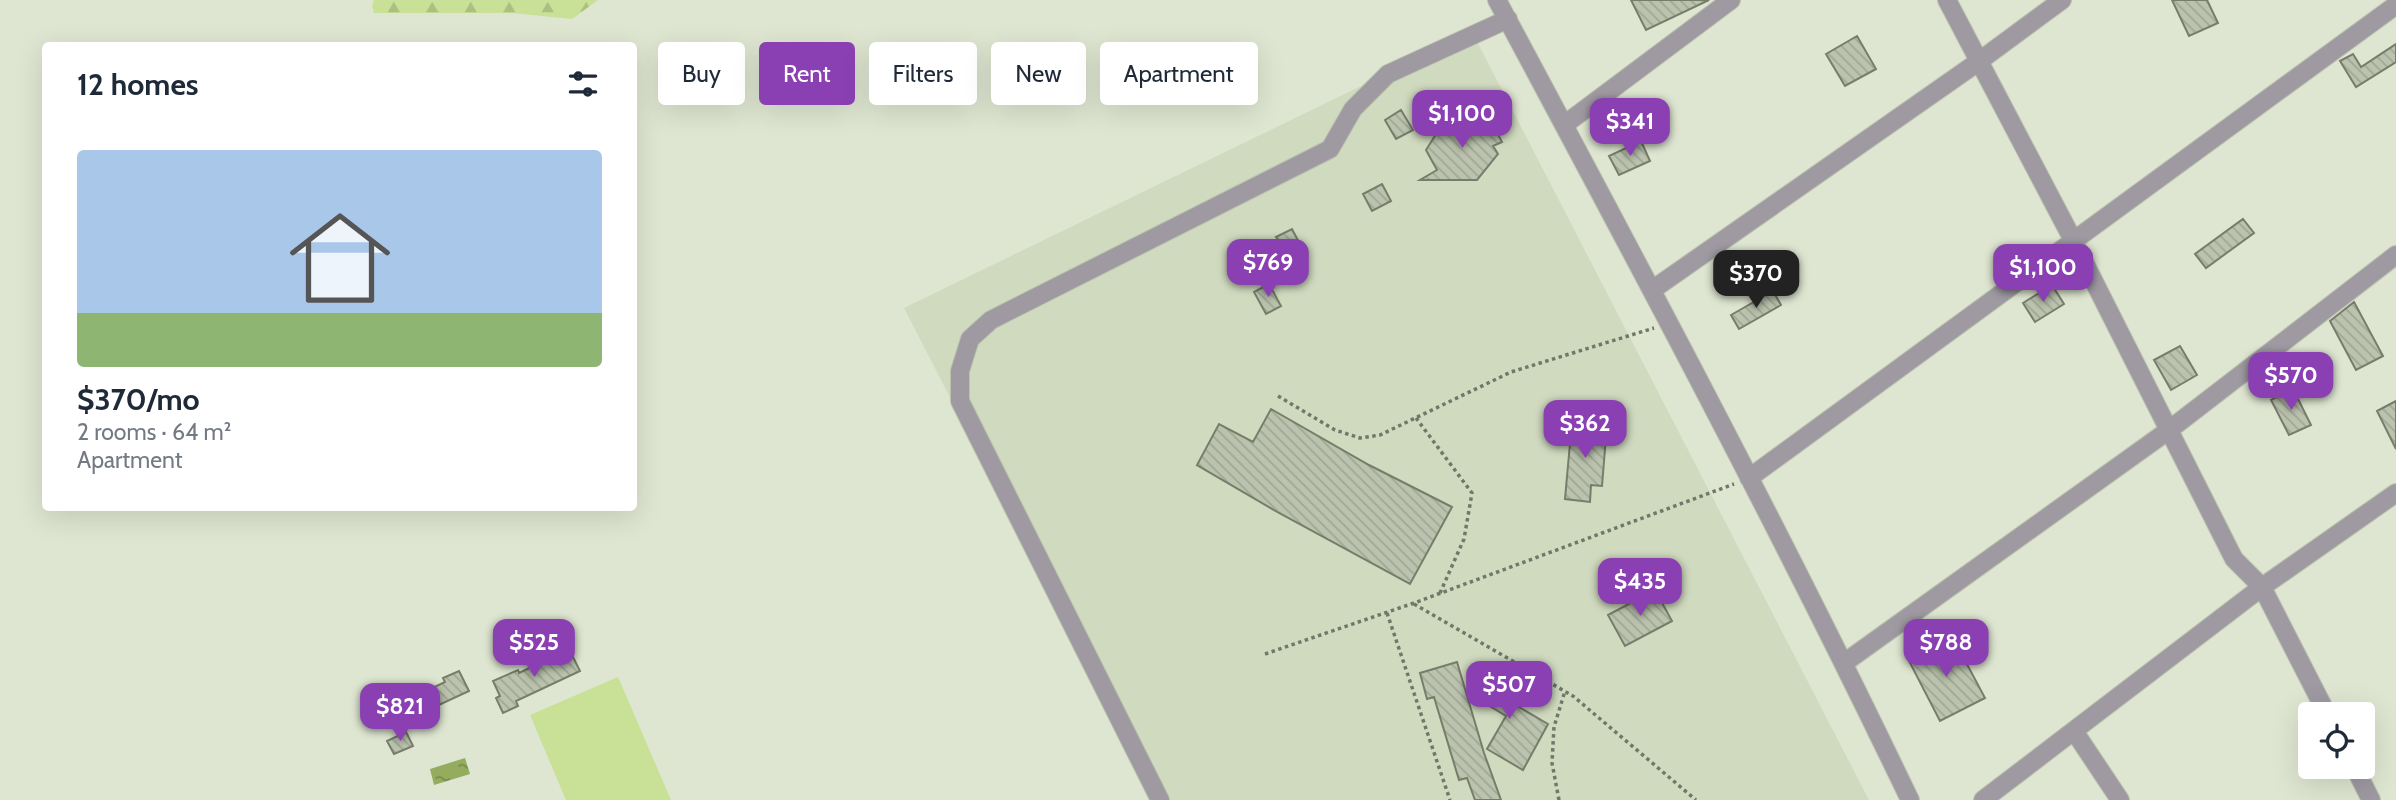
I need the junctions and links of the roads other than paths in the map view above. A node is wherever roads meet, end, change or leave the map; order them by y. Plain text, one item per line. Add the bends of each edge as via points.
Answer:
1 (1497, 0) edge
2 (1731, 0) edge
3 (1947, 0) edge
4 (2062, 0) edge
5 (2396, 5) edge
6 (1508, 19) junction
7 (1978, 62) junction
8 (1564, 125) junction
9 (2074, 242) junction
10 (2396, 255) edge
11 (1652, 290) junction
12 (2169, 430) junction
13 (1749, 478) junction
14 (2396, 493) edge
15 (2262, 587) junction
16 (1844, 663) junction
17 (2321, 702) edge
18 (2074, 731) junction
19 (2360, 779) edge
20 (1160, 800) edge
21 (1910, 800) edge
22 (1983, 800) edge
23 (2120, 800) edge
24 (2371, 800) edge

1 - 6 street
2 - 8 street
3 - 7 street
4 - 7 street
5 - 9 street
6 - 8 street
6 - 20 street via 1388,74 1353,109 1330,149 991,320 970,339 960,371 960,401
7 - 9 street
7 - 11 street
8 - 11 street
9 - 12 street
9 - 13 street
10 - 12 street
11 - 13 street
12 - 15 street via 2234,559
12 - 16 street
13 - 16 street
14 - 15 street
15 - 17 street
15 - 18 street
16 - 21 street
18 - 22 street
18 - 23 street
19 - 24 street

